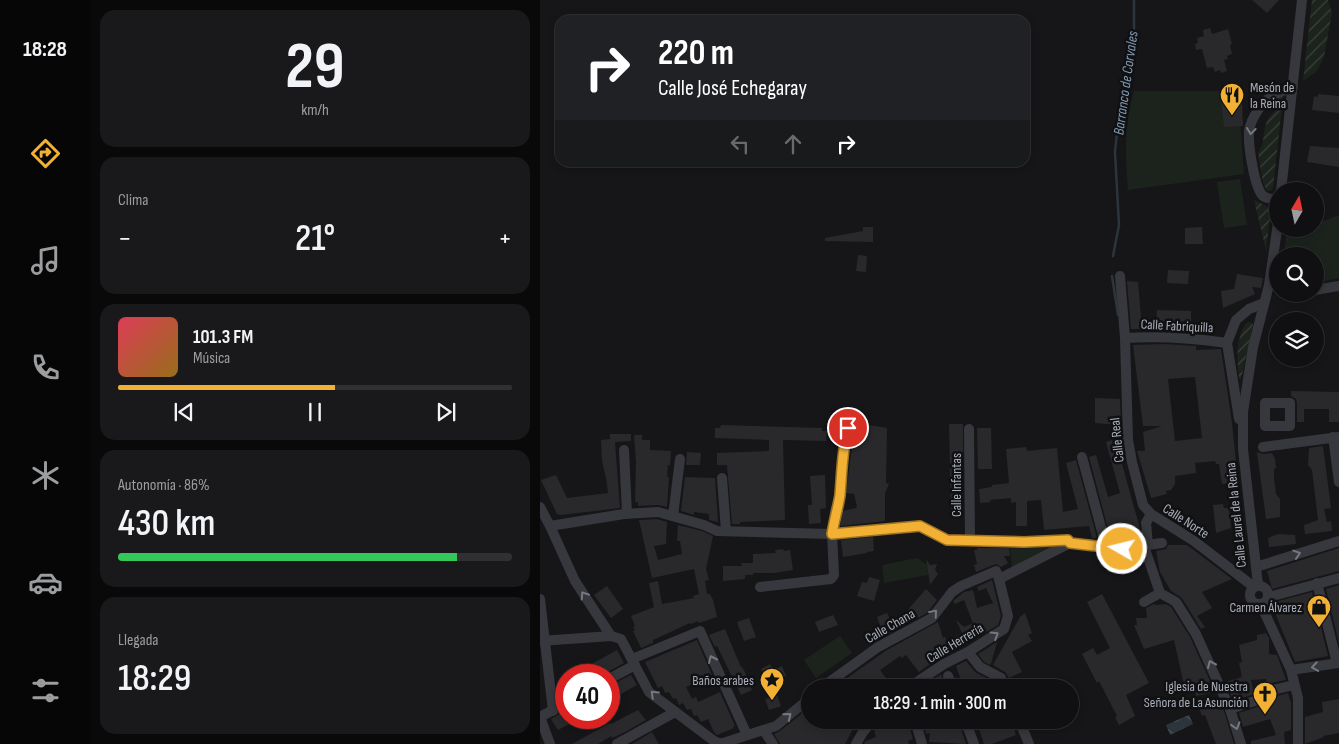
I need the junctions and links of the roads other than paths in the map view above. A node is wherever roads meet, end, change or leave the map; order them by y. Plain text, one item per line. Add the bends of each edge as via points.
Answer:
1 (1302, 0) edge
2 (1293, 86) junction
3 (1282, 182) edge
4 (1269, 198) edge
5 (1120, 276) dead end
6 (1339, 286) edge
7 (1324, 288) edge
8 (1269, 294) edge
9 (1264, 304) junction
10 (1125, 338) junction
11 (1227, 343) junction
12 (852, 414) dead end
13 (969, 429) dead end
14 (1336, 437) edge
15 (1243, 441) junction
16 (1263, 447) dead end
17 (624, 450) dead end
18 (1082, 457) dead end
19 (680, 459) dead end
20 (1338, 465) edge
21 (722, 478) dead end
22 (1339, 482) edge
23 (540, 507) edge
24 (627, 514) junction
25 (1151, 514) junction
26 (673, 516) junction
27 (550, 526) junction
28 (726, 531) junction
29 (832, 534) junction
30 (970, 540) junction
31 (1339, 542) edge
32 (1070, 543) junction
33 (1162, 543) dead end
34 (1106, 546) junction
35 (1146, 547) junction
36 (1256, 568) junction
37 (999, 578) junction
38 (1339, 578) edge
39 (1317, 584) junction
40 (1256, 586) junction
41 (760, 587) dead end
42 (1160, 593) junction
43 (540, 599) edge
44 (1144, 602) dead end
45 (1265, 604) junction
46 (611, 636) junction
47 (542, 641) edge
48 (968, 652) junction
49 (633, 662) junction
50 (1338, 663) edge
51 (1291, 670) junction
52 (620, 671) edge
53 (948, 676) dead end
54 (834, 679) edge
55 (922, 679) edge
56 (949, 679) edge
57 (1001, 679) edge
58 (1294, 685) junction
59 (801, 705) edge
60 (1230, 709) junction
61 (553, 710) joint
62 (675, 712) junction
63 (540, 718) edge
64 (866, 729) edge
65 (918, 729) edge
66 (968, 729) edge
67 (1023, 729) edge
68 (764, 730) junction
69 (747, 735) junction
70 (550, 744) edge
71 (618, 744) edge
72 (721, 744) edge
73 (773, 744) edge
74 (856, 744) edge
75 (922, 744) edge
76 (974, 744) edge
77 (1029, 744) edge
78 (1241, 744) edge
79 (1298, 744) edge

1 - 2 street
2 - 3 street
2 -> 4 street via 1265,101 1253,118 1249,132 1252,166 1262,195
5 - 10 street, Calle Real
6 - 7 street
8 - 9 street, Calle Laurel de la Reina
9 - 11 street via 1249,309 1236,320
9 - 15 street, Calle Laurel de la Reina via 1253,347
10 - 11 street, Calle Fabriquilla via 1179,337
10 - 25 street, Calle Real via 1130,449 1143,505
11 - 15 street, Calle Laurel de la Reina
12 - 29 street
13 - 30 street, Calle Infantas
14 - 16 street
14 - 20 street
15 - 36 street, Calle Laurel de la Reina
17 - 24 street
18 - 34 street
19 - 26 street
20 - 22 street
21 - 28 street
23 - 27 street
24 - 26 street via 658,512
24 - 27 street
25 - 35 street via 1146,524
25 - 40 street, Calle Norte
26 - 28 street
46 -> 27 street via 575,581
28 - 29 street
29 - 30 street via 920,526 947,540
29 - 41 street via 834,575 831,579
30 - 32 street via 1068,540
36 -> 31 street
32 - 34 street
32 - 37 street, Calle Chana
33 - 35 street
34 - 35 street via 1137,551
35 - 42 street
36 - 40 street, Calle Laurel de la Reina
48 -> 37 street, Calle Herrería via 1004,629 1008,616
54 -> 37 street, Calle Chana via 878,647 932,618 960,586 996,571
38 - 39 street
39 - 45 street
39 - 50 street
40 - 45 street via 1268,591
40 - 45 street via 1250,591 1251,601
42 - 44 street
60 -> 42 street via 1196,634 1176,602
43 - 47 street
45 - 51 street
46 - 47 street
46 - 49 street via 621,639
47 - 61 street
48 - 55 street, Calle Herrería
48 - 57 street via 980,667
49 - 52 street
62 -> 49 street via 649,692
69 -> 49 street via 700,631
50 -> 51 street
51 - 58 street
53 - 56 street
58 - 60 street via 1264,692 1261,699
58 - 79 street via 1298,698
68 -> 59 street via 776,726
60 -> 78 street
61 - 63 street
62 - 71 street
62 - 72 street
63 - 70 street
64 - 74 street
65 - 75 street
66 - 76 street
67 - 77 street
68 - 69 street
68 - 73 street
69 - 72 street

